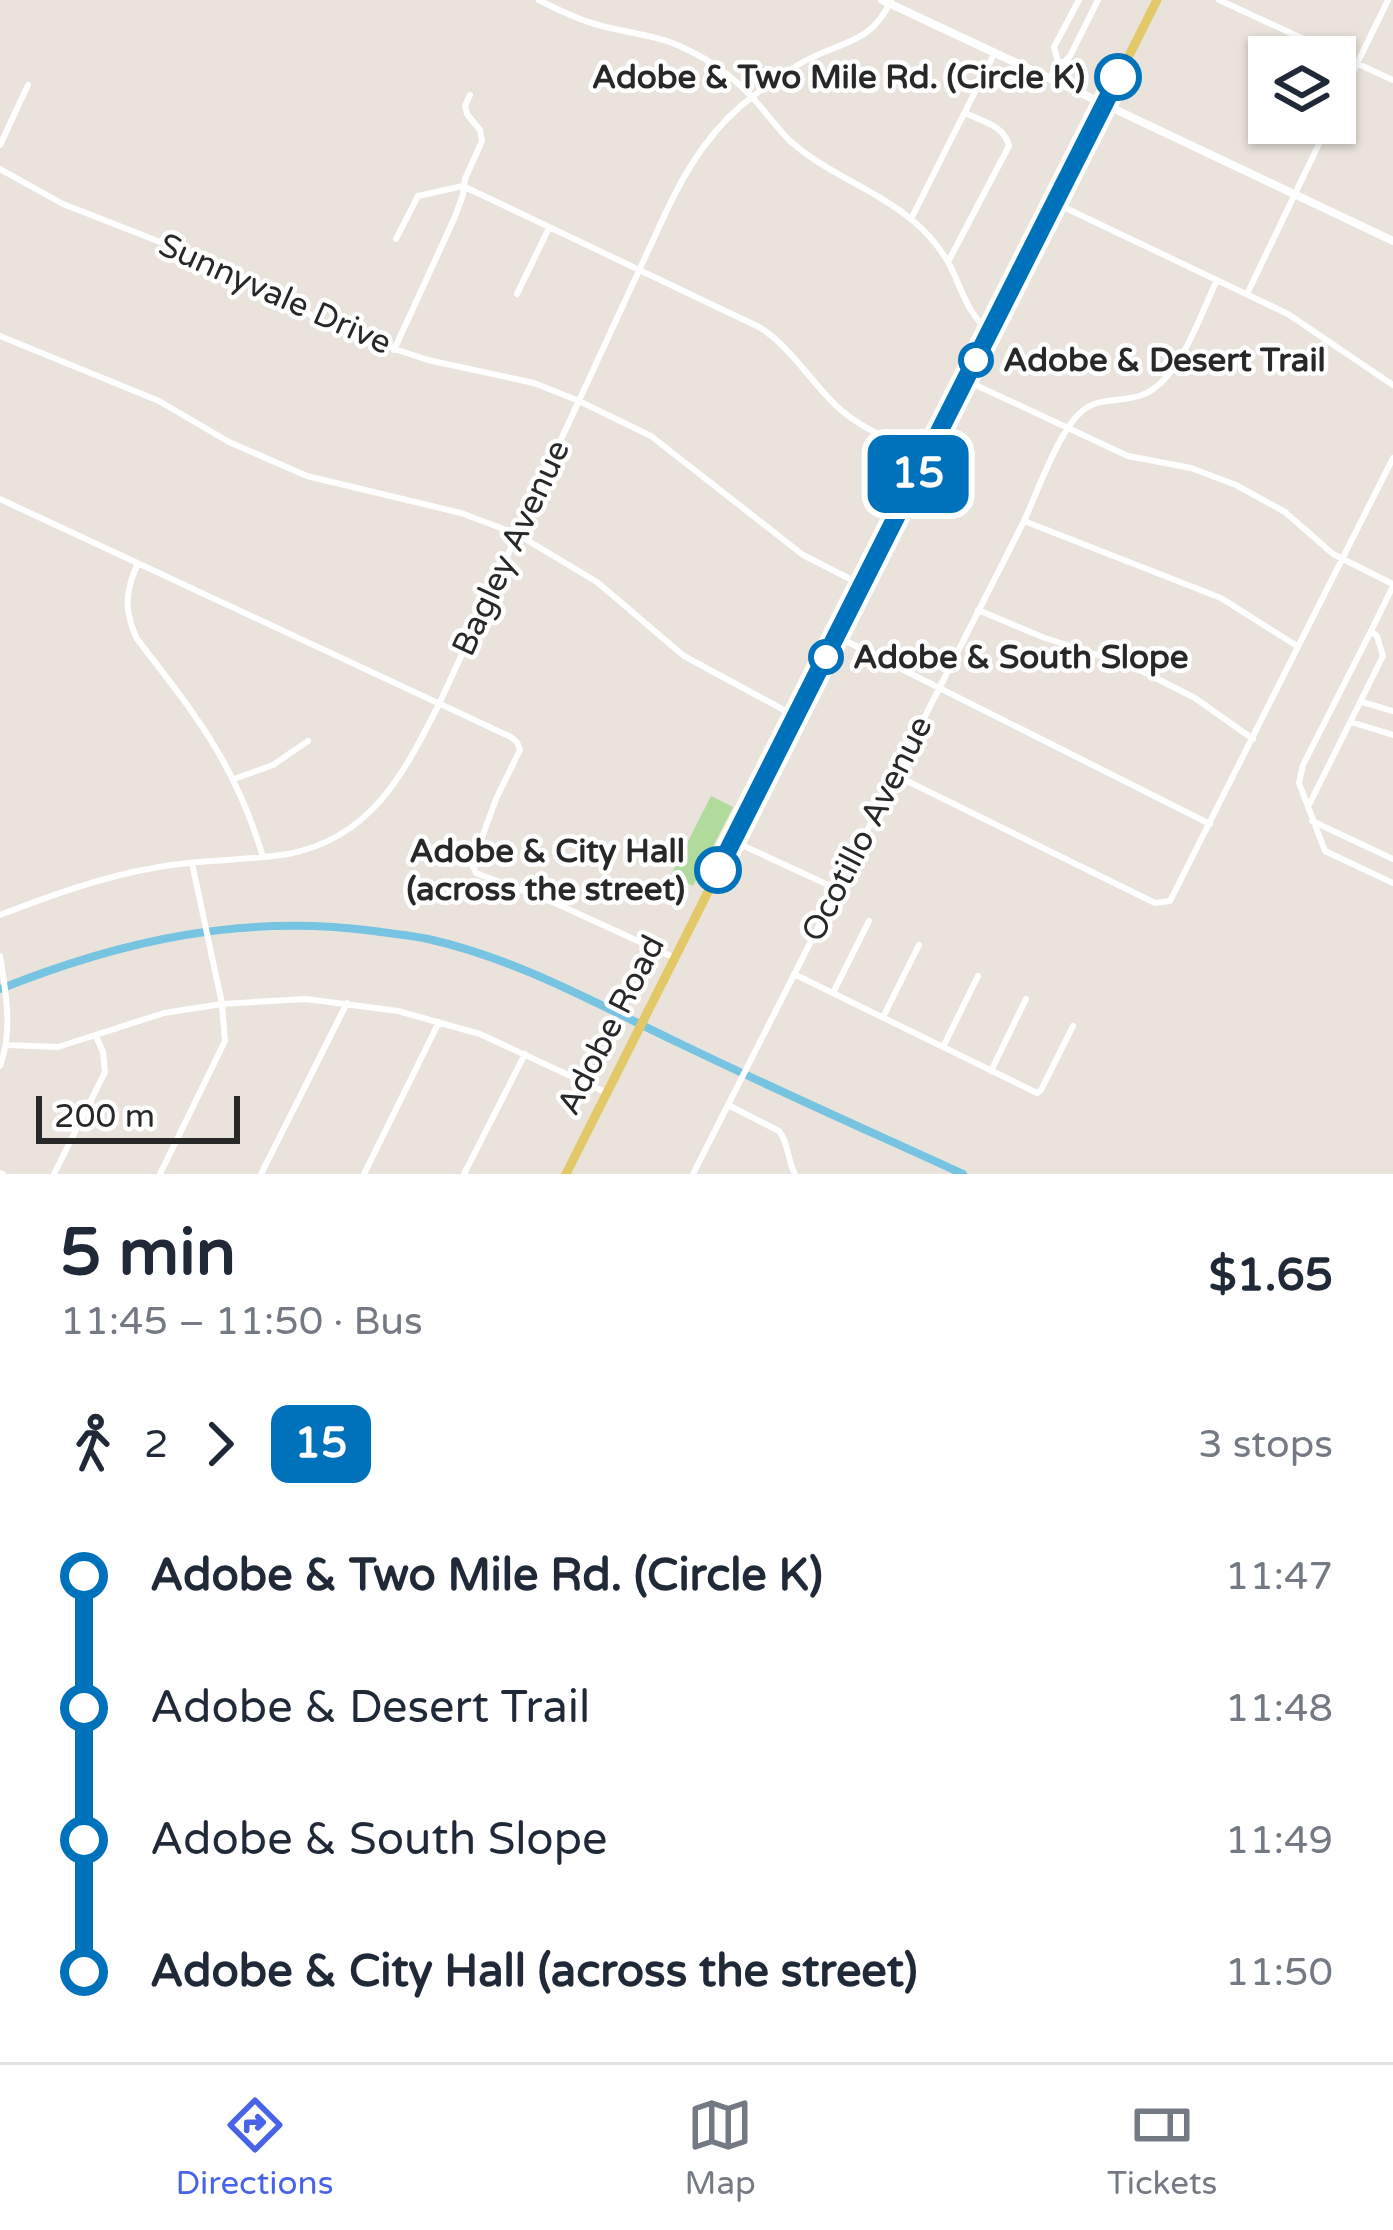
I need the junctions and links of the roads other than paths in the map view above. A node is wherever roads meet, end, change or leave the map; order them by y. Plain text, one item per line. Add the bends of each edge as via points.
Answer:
1 (538, 0) edge
2 (1079, 0) edge
3 (1098, 0) edge
4 (1156, 0) edge
5 (1219, 0) edge
6 (1388, 0) edge
7 (888, 1) edge
8 (994, 52) junction
9 (1058, 62) junction
10 (1357, 63) junction
11 (1050, 78) junction
12 (1393, 80) edge
13 (28, 86) dead end
14 (470, 95) dead end
15 (752, 96) junction
16 (1104, 104) junction
17 (965, 113) junction
18 (1318, 144) edge
19 (0, 145) edge
20 (0, 169) edge
21 (463, 186) junction
22 (1294, 194) junction
23 (1055, 203) junction
24 (911, 219) junction
25 (549, 227) junction
26 (396, 239) dead end
27 (1393, 241) edge
28 (948, 262) junction
29 (639, 270) junction
30 (1217, 280) junction
31 (517, 294) dead end
32 (1247, 294) junction
33 (990, 332) junction
34 (0, 336) edge
35 (394, 350) junction
36 (965, 380) junction
37 (1393, 385) edge
38 (580, 401) junction
39 (1067, 429) junction
40 (927, 457) junction
41 (1393, 458) edge
42 (0, 499) edge
43 (1024, 521) junction
44 (517, 534) junction
45 (1342, 560) junction
46 (137, 564) junction
47 (862, 585) junction
48 (1393, 585) edge
49 (978, 610) junction
50 (1371, 631) junction
51 (836, 636) junction
52 (1298, 647) junction
53 (939, 688) junction
54 (1361, 702) junction
55 (439, 704) junction
56 (1393, 711) edge
57 (796, 716) junction
58 (1351, 722) junction
59 (1393, 735) edge
60 (1252, 739) junction
61 (308, 741) dead end
62 (896, 776) junction
63 (234, 779) junction
64 (1308, 808) junction
65 (1312, 821) junction
66 (1210, 824) junction
67 (733, 841) junction
68 (263, 857) junction
69 (1393, 859) edge
70 (192, 863) junction
71 (1393, 883) edge
72 (837, 889) junction
73 (0, 915) edge
74 (869, 921) dead end
75 (919, 945) dead end
76 (0, 956) edge
77 (675, 958) junction
78 (794, 974) junction
79 (978, 976) dead end
80 (833, 993) junction
81 (1026, 999) dead end
82 (347, 1003) junction
83 (222, 1004) junction
84 (883, 1018) junction
85 (439, 1022) junction
86 (1073, 1026) dead end
87 (96, 1036) junction
88 (8, 1045) junction
89 (943, 1047) junction
90 (525, 1054) junction
91 (0, 1066) edge
92 (991, 1071) junction
93 (606, 1093) junction
94 (728, 1105) junction
95 (54, 1174) edge
96 (160, 1174) edge
97 (261, 1174) edge
98 (364, 1174) edge
99 (464, 1174) edge
100 (566, 1174) edge
101 (693, 1174) edge
102 (795, 1174) edge

1 - 15 street via 595,25 680,46
2 - 9 street via 1054,47
3 - 9 street via 1070,56
4 - 16 main road, Adobe Road
5 - 10 street
6 - 10 street
7 - 8 street
7 - 15 street, Bagley Avenue via 881,22
8 - 11 street
8 - 17 street
9 - 11 street
10 - 12 street
11 - 16 street
13 - 19 street
14 - 21 street via 467,114 482,141
15 - 24 street via 789,140
15 - 29 street, Bagley Avenue via 697,154
16 - 22 street
16 - 23 main road, Adobe Road
17 - 24 street
17 - 28 street via 1001,131 1009,146
18 - 22 street
20 - 35 street, Sunnyvale Drive
21 - 25 street
21 - 26 street via 415,198
21 - 35 street
22 - 27 street
22 - 32 street
23 - 30 street
23 - 33 main road, Adobe Road
24 - 28 street
25 - 29 street
25 - 31 street
28 - 33 street via 970,311
29 - 38 street, Bagley Avenue
29 - 40 street via 770,334 842,412
30 - 32 street
30 - 39 street via 1167,379 1143,394 1089,406
32 - 37 street
33 - 36 main road, Adobe Road
34 - 44 street via 159,401 307,476
35 - 38 street, Sunnyvale Drive
36 - 39 street
36 - 40 main road, Adobe Road
38 - 44 street, Bagley Avenue
38 - 47 street, Sunnyvale Drive via 651,436 786,543
39 - 43 street, Ocotillo Avenue
39 - 45 street via 1128,456 1236,485 1285,512
40 - 47 main road, Adobe Road
41 - 45 street
42 - 46 street
43 - 49 street, Ocotillo Avenue
43 - 52 street via 1221,598
44 - 55 street, Bagley Avenue
44 - 57 street via 597,582 683,656
45 - 48 street
45 - 52 street
46 - 55 street
46 - 63 street via 126,592 131,626
47 - 51 main road, Adobe Road
48 - 50 street
49 - 53 street, Ocotillo Avenue
49 - 60 street via 1132,666
50 - 54 street via 1383,656
50 - 64 street via 1304,765 1299,783
51 - 53 street
51 - 57 main road, Adobe Road
52 - 60 street
53 - 62 street, Ocotillo Avenue
53 - 66 street
54 - 56 street
54 - 58 street
55 - 68 street, Bagley Avenue via 382,802 334,839
55 - 77 street via 511,737 520,750 473,869
57 - 67 main road, Adobe Road
58 - 59 street
58 - 64 street
60 - 66 street
61 - 63 street
62 - 66 street via 1155,904 1175,894
62 - 72 street, Ocotillo Avenue
63 - 68 street
64 - 65 street
65 - 69 street
65 - 71 street via 1324,851
67 - 72 street
67 - 77 main road, Adobe Road
68 - 70 street, Bagley Avenue
70 - 73 street, Bagley Avenue via 94,881
70 - 83 street
72 - 78 street, Ocotillo Avenue
74 - 80 street
75 - 84 street
76 - 88 street
77 - 93 main road, Adobe Road
78 - 80 street
78 - 94 street, Ocotillo Avenue
79 - 89 street
80 - 84 street
81 - 92 street
82 - 83 street
82 - 85 street
82 - 97 street
83 - 87 street
83 - 96 street via 222,1050
84 - 89 street
85 - 90 street
85 - 98 street
86 - 92 street via 1036,1093
87 - 88 street via 58,1047
87 - 95 street via 105,1072
88 - 91 street
89 - 92 street
90 - 93 street
90 - 99 street
93 - 100 main road, Adobe Road
94 - 101 street, Ocotillo Avenue
94 - 102 street via 779,1131

